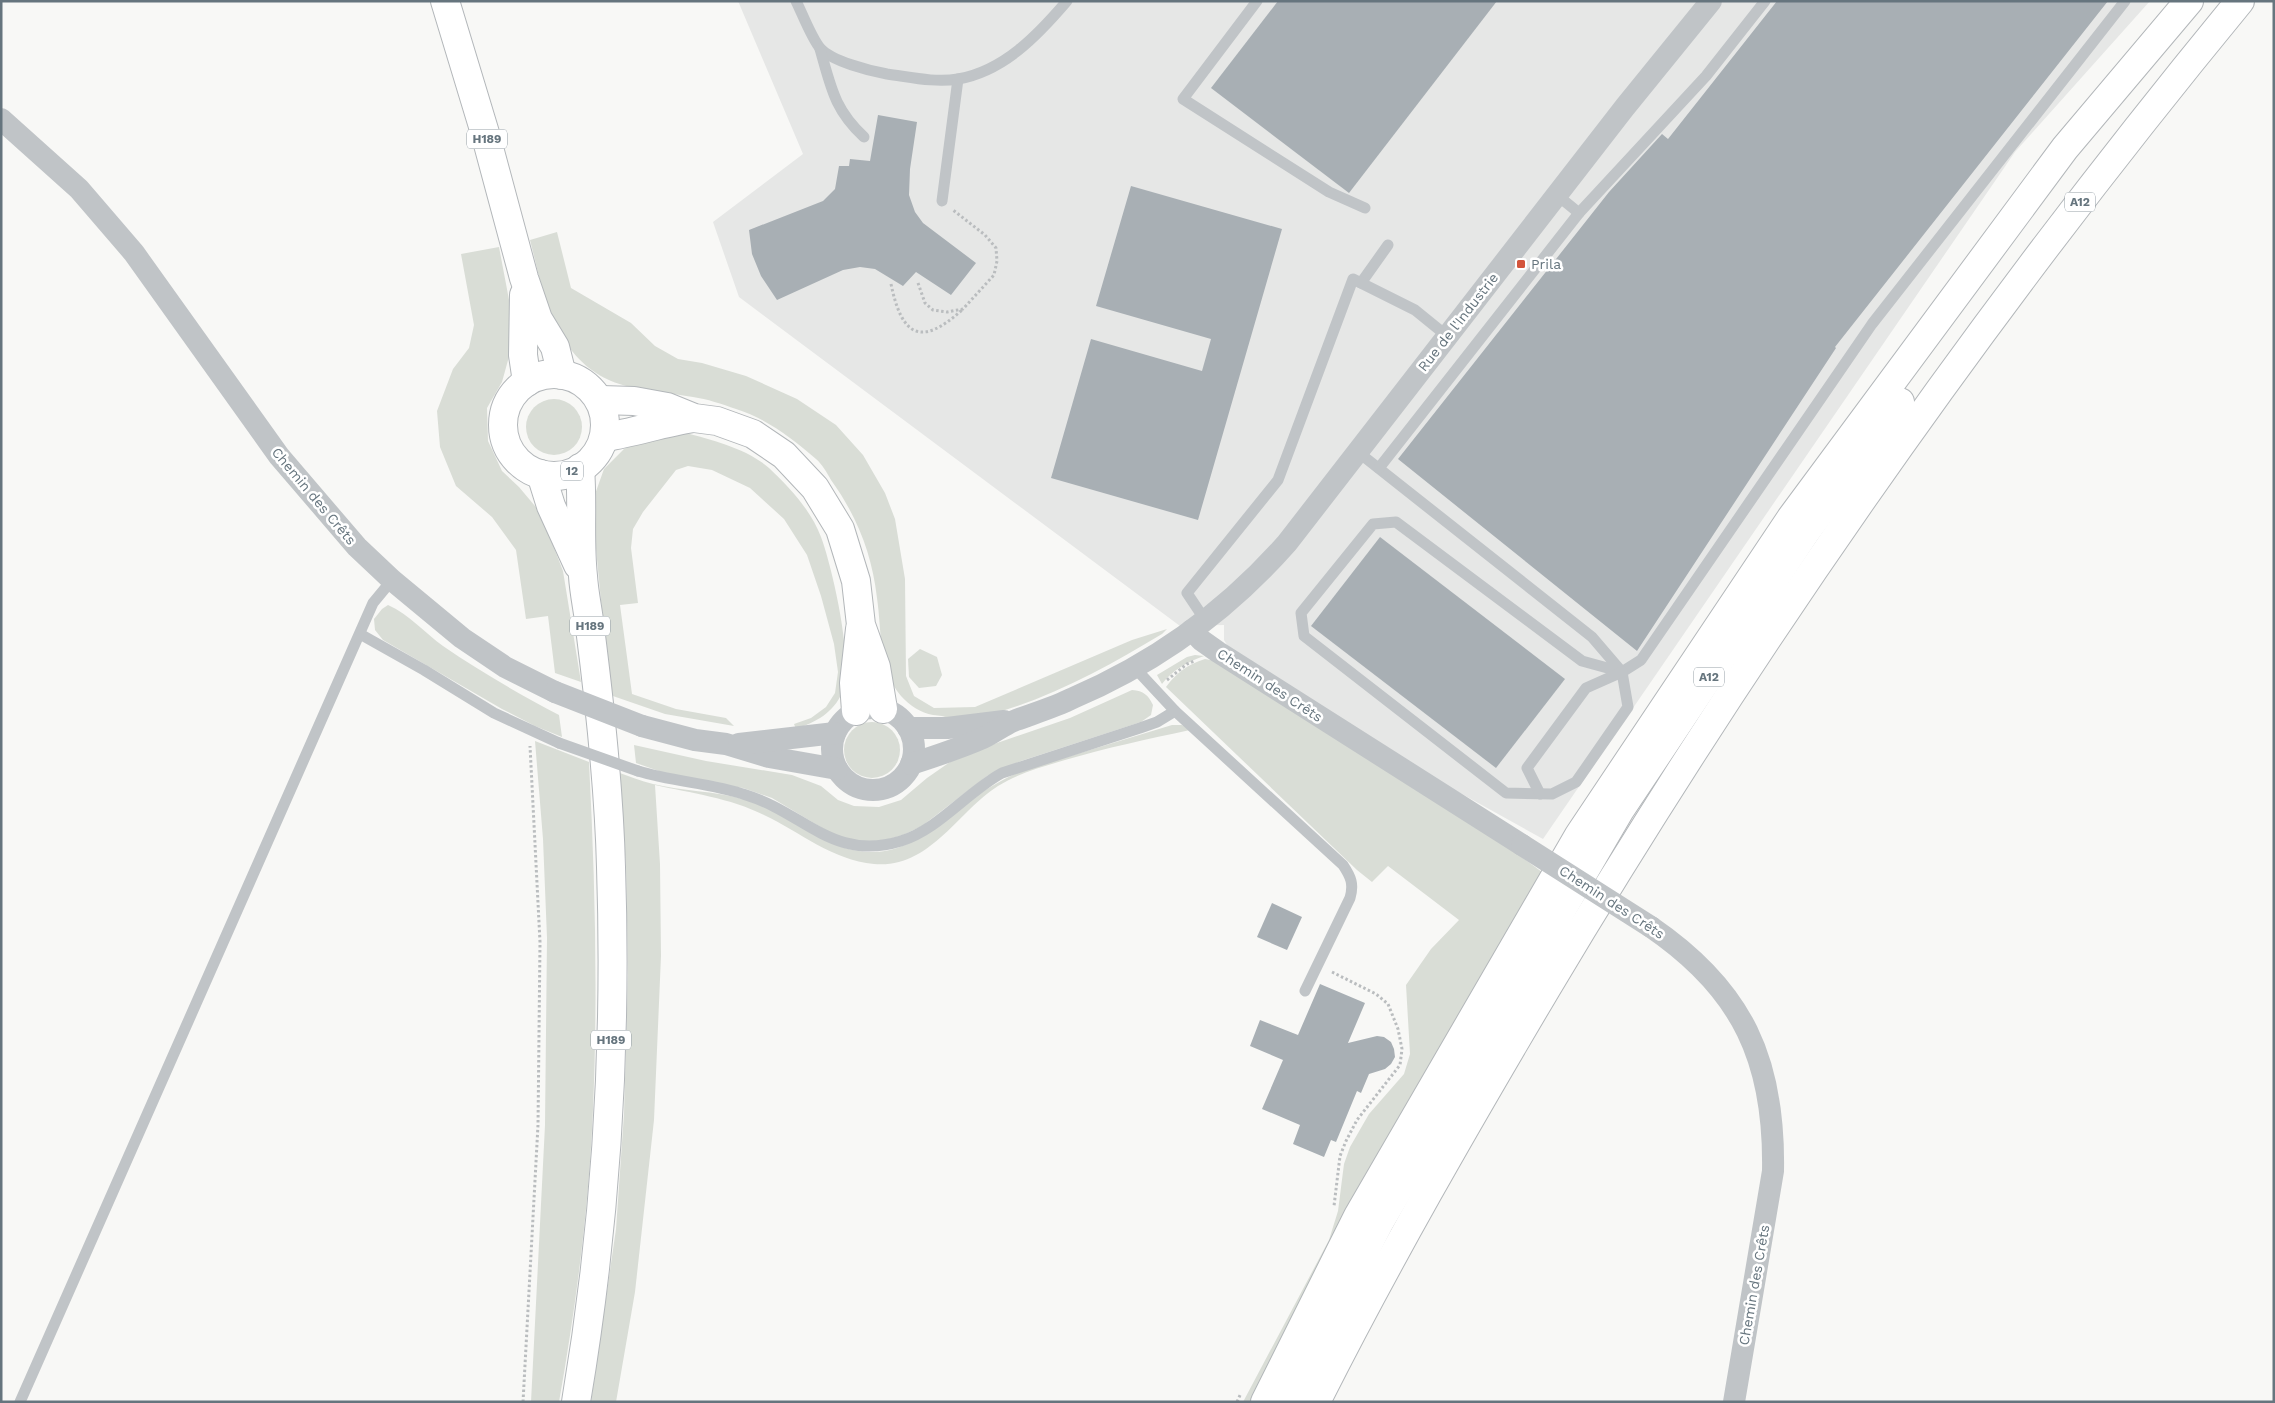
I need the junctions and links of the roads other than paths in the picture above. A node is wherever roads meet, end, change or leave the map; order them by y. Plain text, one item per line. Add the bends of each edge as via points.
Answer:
1 (445, 1) edge
2 (796, 1) edge
3 (1068, 1) edge
4 (1257, 1) edge
5 (1711, 1) edge
6 (1765, 1) edge
7 (2124, 1) edge
8 (2189, 1) edge
9 (2205, 1) edge
10 (2240, 1) edge
11 (820, 49) junction
12 (958, 79) junction
13 (1, 118) edge
14 (864, 137) dead end
15 (1558, 195) junction
16 (942, 201) road end
17 (1365, 208) dead end
18 (1579, 213) junction
19 (1388, 245) dead end
20 (524, 278) junction
21 (1361, 283) junction
22 (1447, 336) junction
23 (562, 375) junction
24 (527, 382) junction
25 (601, 400) junction
26 (694, 418) junction
27 (606, 436) junction
28 (1358, 452) junction
29 (580, 468) junction
30 (1379, 468) junction
31 (541, 474) junction
32 (583, 575) junction
33 (392, 580) junction
34 (861, 625) junction
35 (1198, 625) junction
36 (360, 634) junction
37 (1135, 668) junction
38 (1622, 672) junction
39 (883, 709) junction
40 (856, 711) junction
41 (1175, 711) junction
42 (1014, 721) junction
43 (908, 728) junction
44 (835, 733) junction
45 (726, 744) junction
46 (911, 764) junction
47 (837, 768) junction
48 (1540, 794) junction
49 (1305, 991) dead end
50 (1254, 1395) edge
51 (20, 1402) edge
52 (576, 1402) edge
53 (1287, 1402) edge
54 (1316, 1402) edge
55 (1734, 1402) edge

1 - 20 highway, H189
2 - 11 lane
3 - 12 lane via 1040,32 999,64
4 - 17 lane via 1183,100 1328,192
5 - 15 street, Rue de l'Industrie
6 - 18 lane via 1706,76
7 - 38 lane via 1872,324 1641,660
8 - 50 highway via 2064,148 1791,518 1579,836
9 - 53 highway, A12 via 2061,181 1816,517 1620,810 1379,1223
10 - 54 highway, A12 via 2065,220 1989,321 1745,672 1619,866 1504,1059 1398,1247
11 - 12 lane via 848,64 875,72 934,80
11 - 14 lane via 841,112
12 - 16 lane
13 - 33 street, Chemin des Crêts via 79,189 134,253 279,456 357,547
15 - 18 lane
15 - 22 street, Rue de l'Industrie
18 - 30 lane
19 - 21 lane
20 - 23 highway via 538,319 555,347
20 - 24 highway via 523,354
21 - 22 lane via 1415,310
21 - 35 lane via 1353,279 1278,480 1187,592
22 - 28 street, Rue de l'Industrie
23 - 24 highway, 12
23 - 25 highway via 584,383
24 - 31 highway, 12 via 507,401 503,418 504,438 511,454 525,468
25 - 26 highway via 667,407
25 - 27 highway
26 - 27 highway
26 - 34 highway via 717,420 753,434 784,455 815,488 840,529 856,581
27 - 29 highway, 12 via 597,454
28 - 30 lane
28 - 35 street, Rue de l'Industrie via 1274,558
29 - 31 highway, 12 via 556,475
29 - 32 highway, 12
30 - 38 lane via 1592,637
31 - 32 highway, 12 via 550,506
32 - 52 highway, H189 via 605,780 611,865 612,974 610,1114 600,1234
33 - 36 lane via 373,603
33 - 45 street, Chemin des Crêts, bridge via 462,638 505,667 555,692 642,726 695,740
34 - 39 highway via 876,667
34 - 40 highway via 854,683
35 - 37 street
35 - 55 street, Chemin des Crêts, bridge via 1201,640 1218,652 1651,927 1692,958 1725,993 1758,1054 1773,1128 1773,1171
36 - 41 lane, bridge via 494,712 558,743 661,778 761,799 842,843 873,846 916,834 1002,773 1157,722
36 - 51 lane
37 - 41 lane
37 - 42 street via 1073,699
38 - 48 lane via 1628,707 1576,782 1552,794
38 - 48 lane via 1586,688 1526,768
38 - 48 lane via 1582,661 1396,522 1373,524 1301,612 1304,636 1506,793
39 - 40 street
39 - 43 street via 900,718
40 - 44 street
41 - 49 lane via 1343,865 1351,877 1350,898
42 - 43 street via 947,728
42 - 46 street via 976,740
43 - 46 street via 914,745
44 - 45 street, Chemin des Crêts
44 - 47 street via 832,751
45 - 47 street, Chemin des Crêts via 785,761
46 - 47 street via 900,780 876,790 854,785

